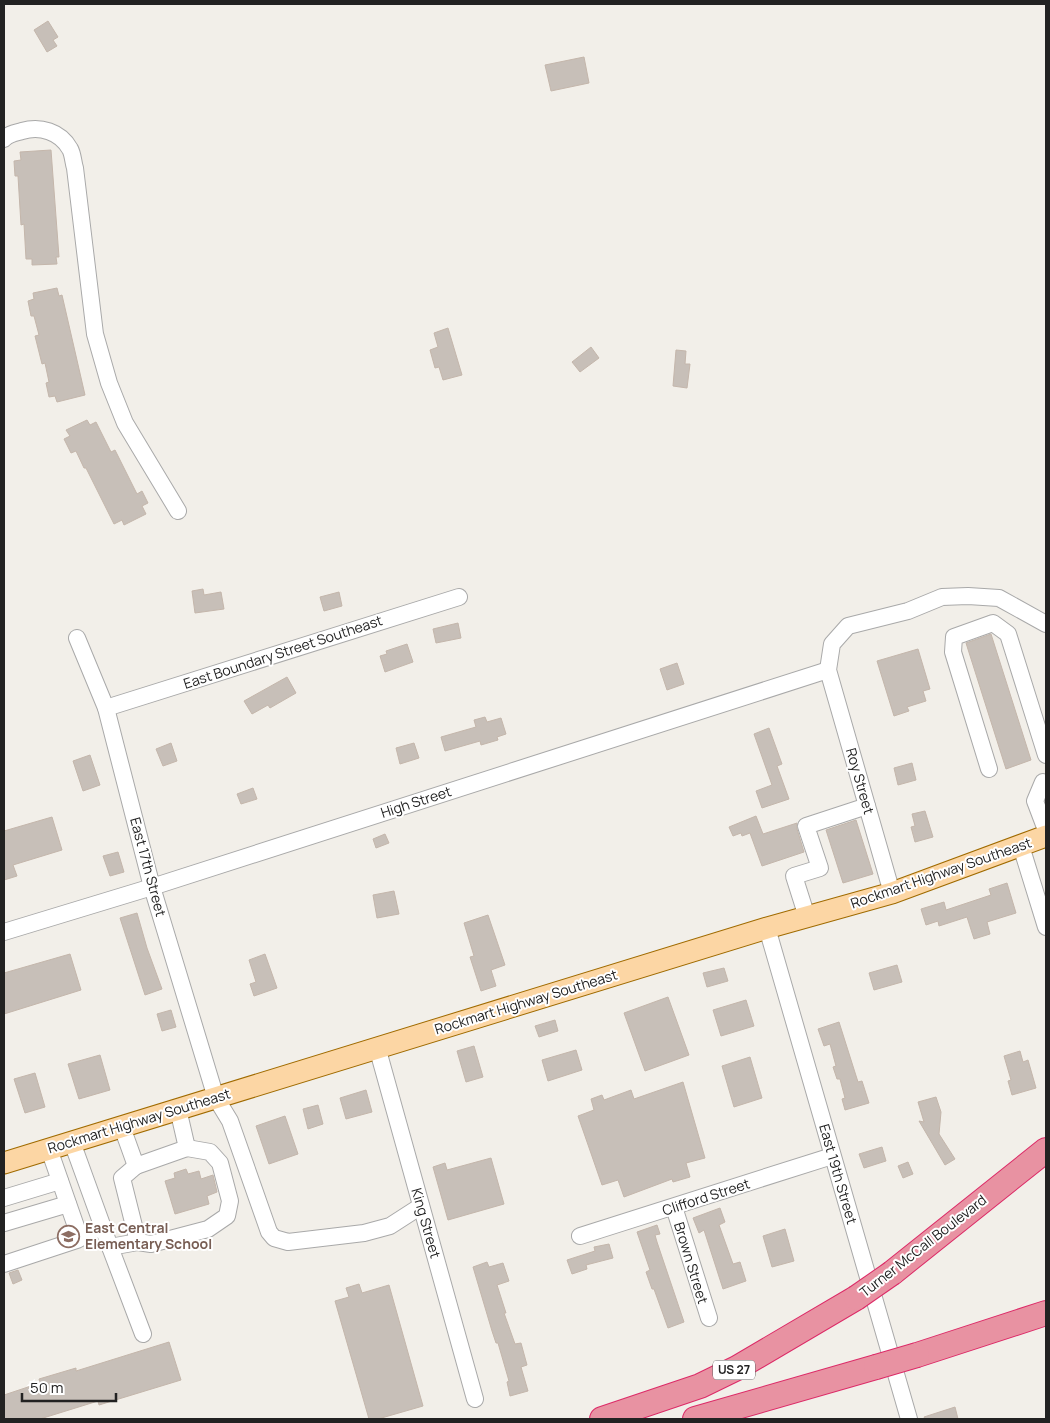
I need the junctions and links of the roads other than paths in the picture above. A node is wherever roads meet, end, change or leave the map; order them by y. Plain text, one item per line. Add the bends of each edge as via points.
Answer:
1 (4, 139) edge
2 (178, 511) dead end
3 (460, 597) dead end
4 (1046, 624) edge
5 (77, 638) dead end
6 (828, 670) junction
7 (106, 708) junction
8 (1046, 755) edge
9 (990, 769) dead end
10 (1045, 779) edge
11 (867, 806) junction
12 (1046, 830) edge
13 (1046, 836) edge
14 (1021, 846) junction
15 (152, 887) junction
16 (892, 893) junction
17 (807, 917) junction
18 (1046, 927) edge
19 (767, 928) junction
20 (4, 932) edge
21 (377, 1047) junction
22 (216, 1098) junction
23 (178, 1110) junction
24 (122, 1127) junction
25 (72, 1142) junction
26 (187, 1148) junction
27 (49, 1149) junction
28 (1045, 1150) edge
29 (832, 1156) junction
30 (4, 1163) edge
31 (136, 1166) junction
32 (60, 1180) junction
33 (4, 1198) edge
34 (68, 1204) junction
35 (421, 1206) junction
36 (674, 1207) junction
37 (4, 1223) edge
38 (102, 1226) junction
39 (580, 1236) dead end
40 (80, 1238) junction
41 (138, 1242) junction
42 (110, 1247) junction
43 (4, 1264) edge
44 (1046, 1313) edge
45 (709, 1318) dead end
46 (144, 1334) dead end
47 (475, 1399) dead end
48 (602, 1419) edge
49 (695, 1419) edge
50 (909, 1419) edge

1 - 2 street via 27,130 48,129 70,149 95,334 109,383 124,423
3 - 7 street, East Boundary Street Southeast
4 - 6 street via 999,598 942,597 908,611 848,626 832,644
5 - 7 street, East 17th Street
6 - 11 street, Roy Street
6 - 15 street, High Street
7 - 15 street, East 17th Street
8 - 9 street via 1008,634 993,623 954,637 953,652
10 - 12 street via 1035,801
11 - 16 street, Roy Street
11 - 17 street via 806,826 820,868 794,876
13 - 14 main road, Rockmart Highway Southeast
14 - 16 main road, Rockmart Highway Southeast
14 - 18 street
15 - 20 street, High Street
15 - 22 street, East 17th Street
16 - 17 main road, Rockmart Highway Southeast
17 - 19 main road, Rockmart Highway Southeast
19 - 21 main road, Rockmart Highway Southeast
19 - 29 street, East 19th Street
21 - 22 main road, Rockmart Highway Southeast
21 - 35 street, King Street
22 - 23 main road, Rockmart Highway Southeast
22 - 35 street, East 17th Street via 230,1121 269,1232 274,1238 288,1242 380,1230
23 - 24 main road, Rockmart Highway Southeast
23 - 26 street
24 - 25 main road, Rockmart Highway Southeast
24 - 31 street
25 - 27 main road, Rockmart Highway Southeast
25 - 38 street
26 - 31 street
26 - 41 street via 210,1152 220,1163 230,1201 227,1216 208,1229 152,1244
27 - 30 main road, Rockmart Highway Southeast
27 - 32 street
28 - 48 highway, Turner McCall Boulevard / US 27, bridge via 892,1273 856,1298 738,1368 700,1386
29 - 36 street, Clifford Street
29 - 50 street, East 19th Street
31 - 41 street via 122,1178
32 - 33 street
32 - 34 street
34 - 37 street
34 - 40 street
35 - 47 street, King Street
36 - 39 street, Clifford Street
36 - 45 street, Brown Street
38 - 40 street
38 - 42 street
40 - 43 street
41 - 42 street
42 - 46 street
44 - 49 highway, bridge via 917,1355

